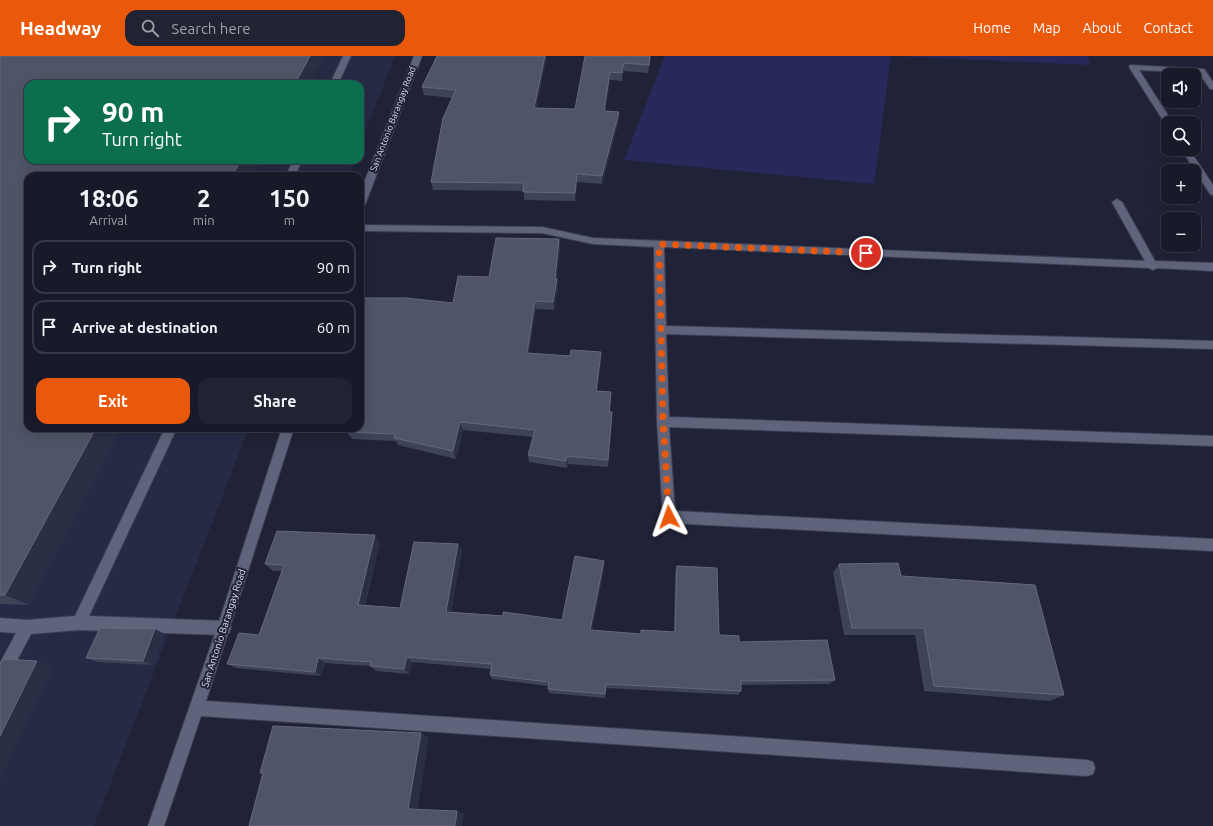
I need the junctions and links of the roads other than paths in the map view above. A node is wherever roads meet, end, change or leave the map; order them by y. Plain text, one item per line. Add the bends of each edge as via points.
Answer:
1 (347, 56) edge
2 (418, 56) edge
3 (336, 80) edge
4 (1213, 87) edge
5 (1165, 116) edge
6 (1190, 156) edge
7 (1213, 192) edge
8 (364, 195) edge
9 (1117, 202) dead end
10 (364, 228) edge
11 (659, 244) junction
12 (1153, 266) junction
13 (1213, 267) edge
14 (660, 330) junction
15 (1213, 346) edge
16 (663, 422) junction
17 (169, 432) edge
18 (287, 432) edge
19 (1213, 441) edge
20 (1213, 545) edge
21 (79, 623) junction
22 (0, 625) edge
23 (27, 627) junction
24 (224, 628) junction
25 (0, 678) edge
26 (196, 708) junction
27 (1087, 768) dead end
28 (156, 826) edge

1 - 3 street
2 - 8 street, San Antonio Barangay Road
4 - 5 street via 1201,70 1133,66
6 - 7 street
9 - 12 street
10 - 11 street via 542,230 593,241
11 - 12 street
11 - 14 street
12 - 13 street
14 - 15 street
14 - 16 street
16 - 19 street
16 - 20 street via 669,517
17 - 21 street
18 - 24 street, San Antonio Barangay Road
21 - 23 street
21 - 24 street
22 - 23 street
23 - 25 street
24 - 26 street, San Antonio Barangay Road
26 - 27 street
26 - 28 street, San Antonio Barangay Road

